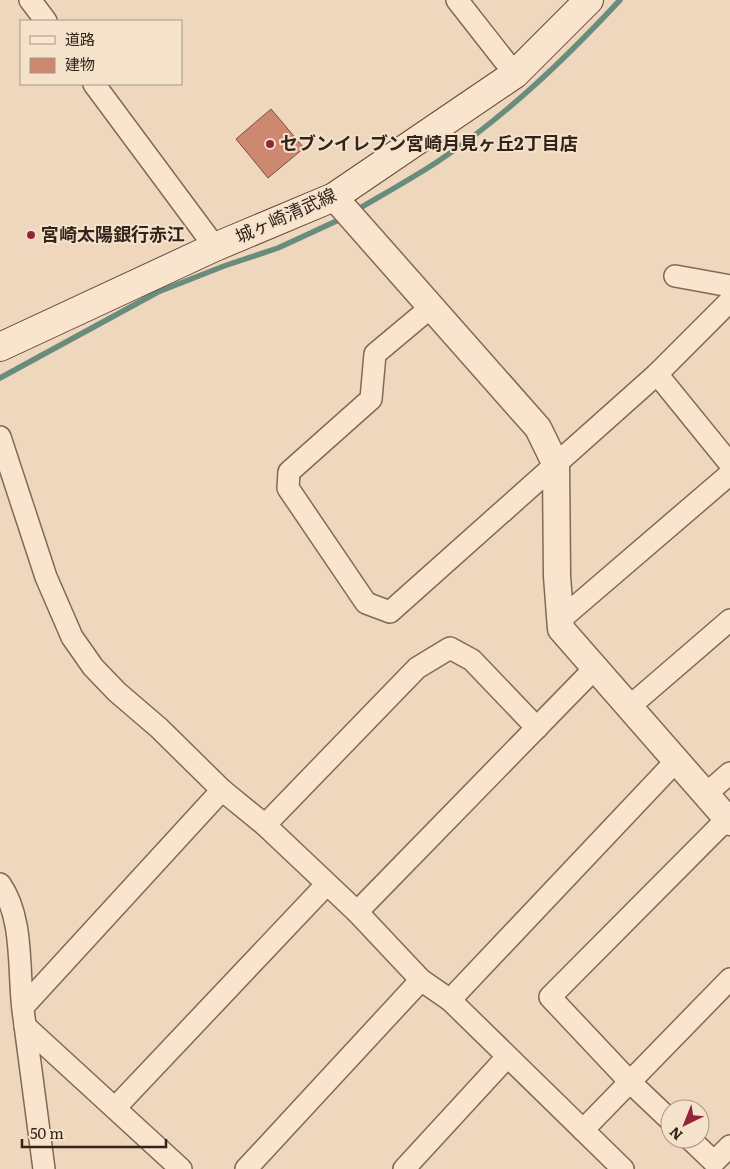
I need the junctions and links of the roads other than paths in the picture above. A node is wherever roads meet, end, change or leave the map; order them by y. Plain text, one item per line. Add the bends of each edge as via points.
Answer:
1 (30, 0) edge
2 (457, 0) edge
3 (589, 0) edge
4 (45, 20) edge
5 (515, 74) junction
6 (95, 85) edge
7 (337, 201) junction
8 (215, 247) junction
9 (675, 276) dead end
10 (730, 286) edge
11 (730, 301) edge
12 (430, 308) junction
13 (0, 347) edge
14 (657, 374) junction
15 (0, 437) edge
16 (730, 464) edge
17 (556, 465) junction
18 (730, 474) edge
19 (561, 619) junction
20 (730, 620) edge
21 (595, 668) junction
22 (629, 707) junction
23 (537, 728) junction
24 (676, 761) junction
25 (730, 772) edge
26 (222, 790) junction
27 (706, 794) junction
28 (728, 821) edge
29 (264, 825) junction
30 (0, 884) edge
31 (326, 885) junction
32 (357, 912) junction
33 (730, 979) edge
34 (421, 980) junction
35 (450, 1000) junction
36 (24, 1017) junction
37 (507, 1057) junction
38 (631, 1082) junction
39 (115, 1108) junction
40 (660, 1110) edge
41 (583, 1130) junction
42 (730, 1146) edge
43 (700, 1149) edge
44 (44, 1169) edge
45 (181, 1169) edge
46 (246, 1169) edge
47 (404, 1169) edge
48 (623, 1169) edge

1 - 4 street
2 - 5 street
3 - 5 main road, 城ヶ崎清武線
5 - 7 main road, 城ヶ崎清武線
6 - 8 street
7 - 8 main road, 城ヶ崎清武線
7 - 12 street
8 - 13 main road, 城ヶ崎清武線
9 - 10 street
11 - 14 street
12 - 17 street via 538,428
12 - 17 street via 375,354 371,399 289,472 288,488 366,603 390,612
14 - 16 street
14 - 17 street
15 - 26 street via 46,577 72,637 93,667 117,692
17 - 19 street via 557,576
18 - 19 street
19 - 21 street via 562,630
20 - 22 street
21 - 22 street
21 - 23 street
22 - 24 street
23 - 29 street via 472,660 450,648 417,668
23 - 32 street
24 - 27 street
24 - 35 street
25 - 27 street
26 - 29 street
26 - 36 street
27 - 28 street
28 - 38 street via 550,996
29 - 31 street
30 - 36 street via 9,896 15,918
31 - 32 street
31 - 39 street
32 - 34 street
33 - 38 street
34 - 35 street
34 - 46 street
35 - 37 street
36 - 39 street
36 - 44 street
37 - 41 street
37 - 47 street
38 - 40 street
38 - 41 street
39 - 45 street
41 - 48 street
42 - 43 street via 714,1162

